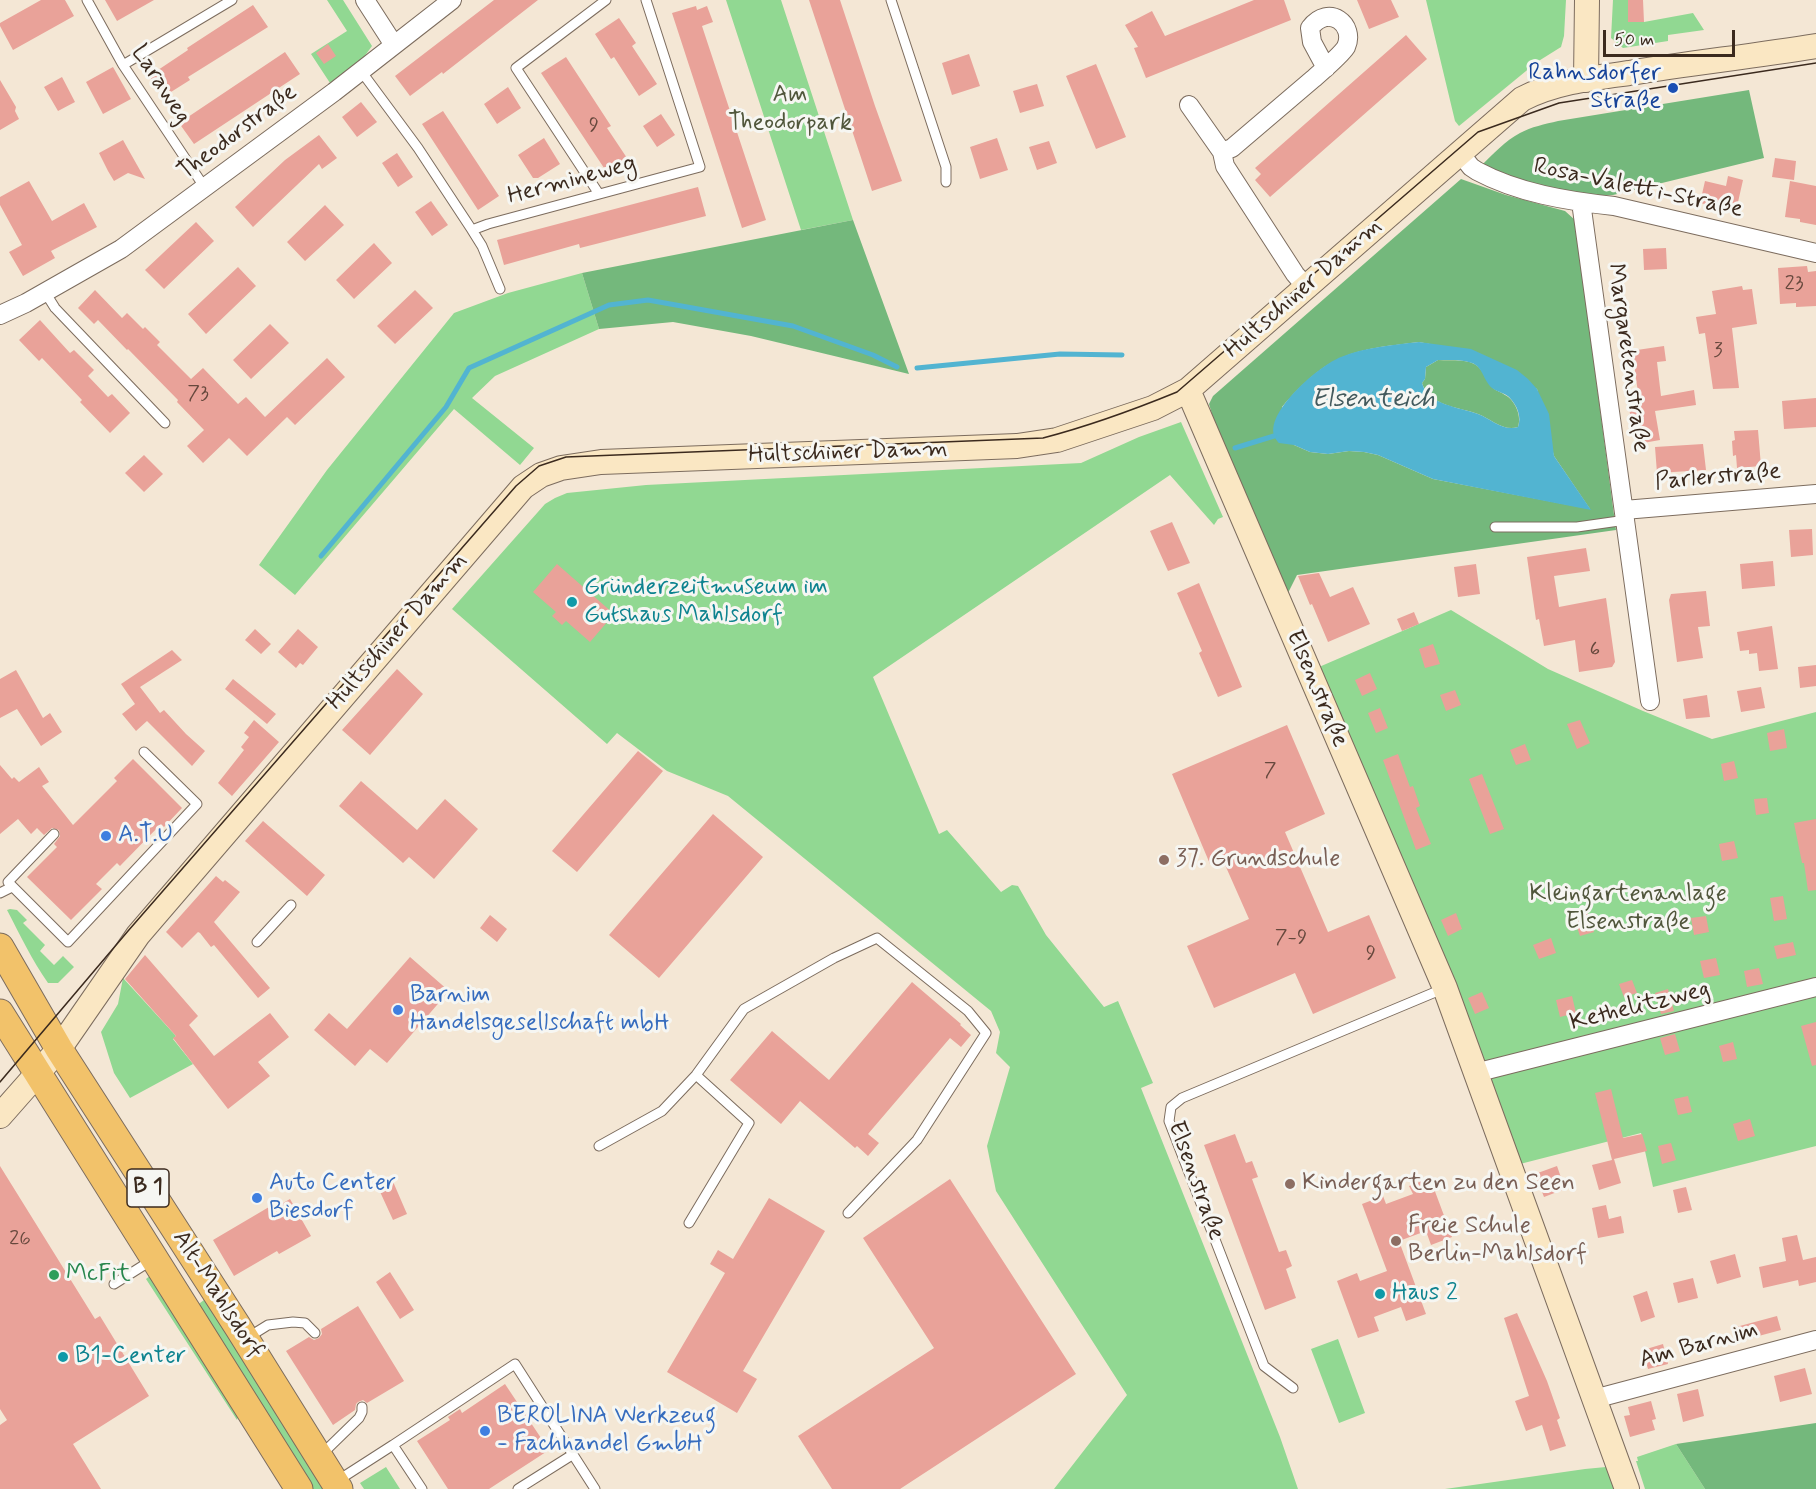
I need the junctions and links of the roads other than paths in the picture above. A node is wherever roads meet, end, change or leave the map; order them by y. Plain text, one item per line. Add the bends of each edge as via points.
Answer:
1 (87, 0) edge
2 (232, 0) edge
3 (365, 0) edge
4 (452, 0) edge
5 (606, 0) edge
6 (646, 0) edge
7 (891, 0) edge
8 (1587, 0) edge
9 (394, 45) junction
10 (1816, 46) edge
11 (123, 65) junction
12 (1326, 68) dead end
13 (361, 71) junction
14 (1586, 80) junction
15 (1189, 105) dead end
16 (1222, 152) junction
17 (1460, 153) junction
18 (946, 182) dead end
19 (205, 188) junction
20 (599, 195) junction
21 (1581, 202) junction
22 (472, 230) junction
23 (1816, 253) edge
24 (1306, 287) junction
25 (500, 289) dead end
26 (45, 292) junction
27 (0, 315) edge
28 (1188, 390) junction
29 (165, 423) dead end
30 (1816, 494) edge
31 (1625, 515) junction
32 (1495, 527) dead end
33 (1650, 701) dead end
34 (144, 752) dead end
35 (54, 834) dead end
36 (12, 887) junction
37 (0, 893) edge
38 (291, 905) dead end
39 (257, 942) dead end
40 (0, 947) edge
41 (1816, 987) edge
42 (1444, 988) junction
43 (0, 1013) edge
44 (59, 1050) junction
45 (1475, 1073) junction
46 (38, 1074) junction
47 (696, 1075) junction
48 (0, 1116) edge
49 (599, 1146) dead end
50 (848, 1213) dead end
51 (689, 1223) dead end
52 (154, 1259) junction
53 (114, 1284) dead end
54 (315, 1333) dead end
55 (245, 1339) junction
56 (1816, 1340) edge
57 (1293, 1388) dead end
58 (1594, 1399) junction
59 (362, 1407) dead end
60 (393, 1445) junction
61 (572, 1455) junction
62 (319, 1457) junction
63 (337, 1486) edge
64 (299, 1489) edge
65 (422, 1489) edge
66 (518, 1489) edge
67 (596, 1489) edge
68 (1627, 1489) edge

1 - 11 lane, Laraweg
2 - 11 lane
3 - 9 street
4 - 9 street, Theodorstraße
5 - 20 lane via 516,68
6 - 20 lane, Hermineweg via 700,167
7 - 18 lane via 946,167
8 - 14 main road
9 - 13 street, Theodorstraße
10 - 14 main road, Hultschiner Damm
11 - 19 lane, Laraweg
12 - 16 street via 1232,148
13 - 19 street, Theodorstraße
13 - 22 lane
14 - 17 main road, Hultschiner Damm via 1522,99
15 - 16 street
16 - 24 street via 1225,166
17 - 21 street, Rosa-Valetti-Straße via 1471,167 1486,176 1523,190
17 - 24 main road, Hultschiner Damm
19 - 26 street, Theodorstraße via 121,249
20 - 22 lane, Hermineweg
21 - 23 street, Rosa-Valetti-Straße via 1614,206
21 - 31 street, Margaretenstraße
22 - 25 lane
24 - 28 main road, Hultschiner Damm
26 - 27 street, Theodorstraße
26 - 29 lane via 55,308
28 - 42 main road, Elsenstraße
28 - 44 main road, Hultschiner Damm via 1153,408 1067,437 1017,446 601,462 541,475 523,487 138,935
30 - 31 street, Parlerstraße
31 - 32 lane via 1577,527
31 - 33 street, Margaretenstraße
34 - 36 lane via 197,804 68,942
35 - 36 lane via 8,882
36 - 37 lane
38 - 39 lane
40 - 44 main road, Alt-Mahlsdorf / B 1
41 - 45 street, Kethelitzweg
42 - 45 main road, Elsenstraße
42 - 57 lane, Elsenstraße via 1182,1098 1171,1107 1169,1121 1264,1366
43 - 46 main road, Alt-Mahlsdorf / B 1
44 - 46 main road, Hultschiner Damm
44 - 55 main road, Alt-Mahlsdorf / B 1
45 - 58 main road, Elsenstraße
46 - 48 main road, Hultschiner Damm
46 - 52 main road, Alt-Mahlsdorf / B 1
47 - 49 lane via 662,1111
47 - 50 lane via 744,1009 877,938 968,1011 986,1033 917,1140
47 - 51 lane via 749,1123
52 - 53 lane
52 - 64 main road, Alt-Mahlsdorf / B 1
54 - 55 lane via 304,1323 293,1322 268,1325
55 - 62 main road, Alt-Mahlsdorf / B 1
56 - 58 street, Am Barnim
58 - 68 main road, Elsenstraße
59 - 62 lane via 359,1418
60 - 61 lane via 515,1364
60 - 63 lane
60 - 65 lane
61 - 66 lane
61 - 67 lane
62 - 63 main road, Alt-Mahlsdorf / B 1

